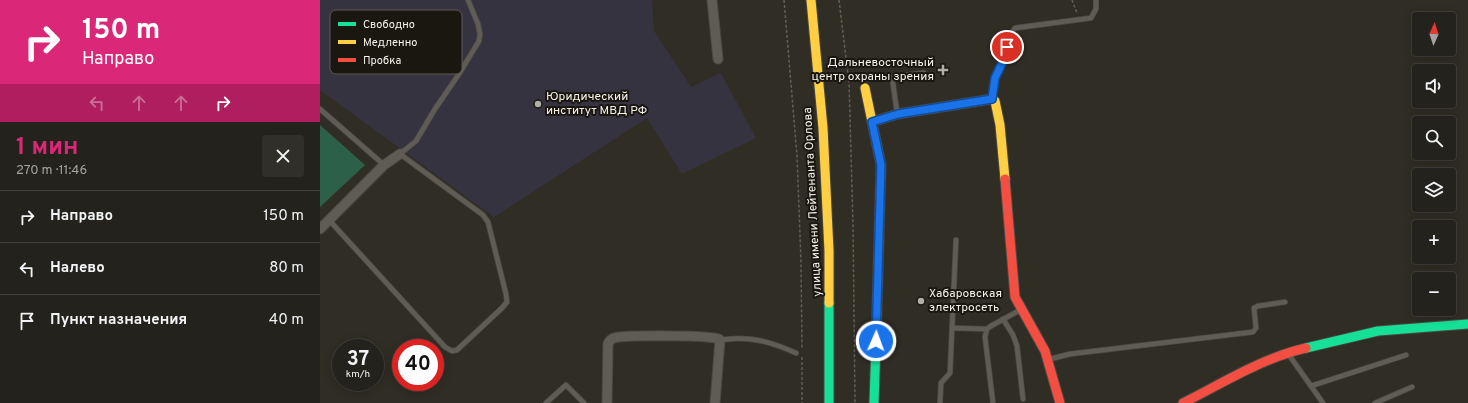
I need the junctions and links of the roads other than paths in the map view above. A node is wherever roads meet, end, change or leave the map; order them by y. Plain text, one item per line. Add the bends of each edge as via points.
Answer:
1 (468, 0) edge
2 (712, 0) edge
3 (811, 0) edge
4 (1096, 0) edge
5 (718, 59) dead end
6 (462, 68) edge
7 (924, 73) dead end
8 (458, 74) edge
9 (864, 88) dead end
10 (992, 99) junction
11 (320, 109) edge
12 (898, 114) junction
13 (872, 122) junction
14 (400, 154) junction
15 (384, 165) junction
16 (328, 220) junction
17 (320, 229) edge
18 (956, 240) dead end
19 (1285, 302) dead end
20 (1020, 310) junction
21 (1003, 319) junction
22 (1468, 324) edge
23 (952, 328) junction
24 (986, 330) junction
25 (720, 340) junction
26 (796, 353) dead end
27 (1288, 353) junction
28 (1406, 354) dead end
29 (1049, 359) junction
30 (1311, 386) junction
31 (1412, 387) dead end
32 (1023, 399) dead end
33 (546, 403) edge
34 (584, 403) edge
35 (607, 403) edge
36 (715, 403) edge
37 (830, 403) edge
38 (874, 403) edge
39 (940, 403) edge
40 (994, 403) edge
41 (1060, 403) edge
42 (1183, 403) edge
43 (1323, 403) edge
44 (1375, 403) edge

1 - 6 lane via 480,34 479,41
2 - 5 street
3 - 37 street, улица имени Лейтенанта Орлова via 823,128 829,243
4 - 10 lane via 1096,9 1091,18 1015,28 1009,37 1005,57 995,78
7 - 12 lane via 892,76
8 - 14 lane via 416,141
9 - 13 street
10 - 12 street
10 - 20 street via 998,109 1015,297
11 - 15 lane
12 - 13 street
13 - 38 street via 881,165
14 - 15 street
14 - 16 lane via 483,215 488,222 506,302 463,345 452,351 445,346
15 - 16 street
16 - 17 street
18 - 23 lane
19 - 29 lane via 1254,308 1256,328 1253,332 1070,354
20 - 21 lane
20 - 29 street via 1038,335
21 - 24 lane
21 - 32 lane via 1017,346
22 - 27 street via 1378,331
23 - 24 lane
23 - 39 lane via 950,373 941,383
24 - 40 lane
25 - 26 lane via 750,339 773,343
25 - 35 street via 704,337 635,336 611,339 608,344
25 - 36 street
27 - 30 lane
27 - 42 street via 1259,364
28 - 30 lane
29 - 41 street
30 - 43 lane
31 - 44 lane
33 - 34 lane via 566,385

